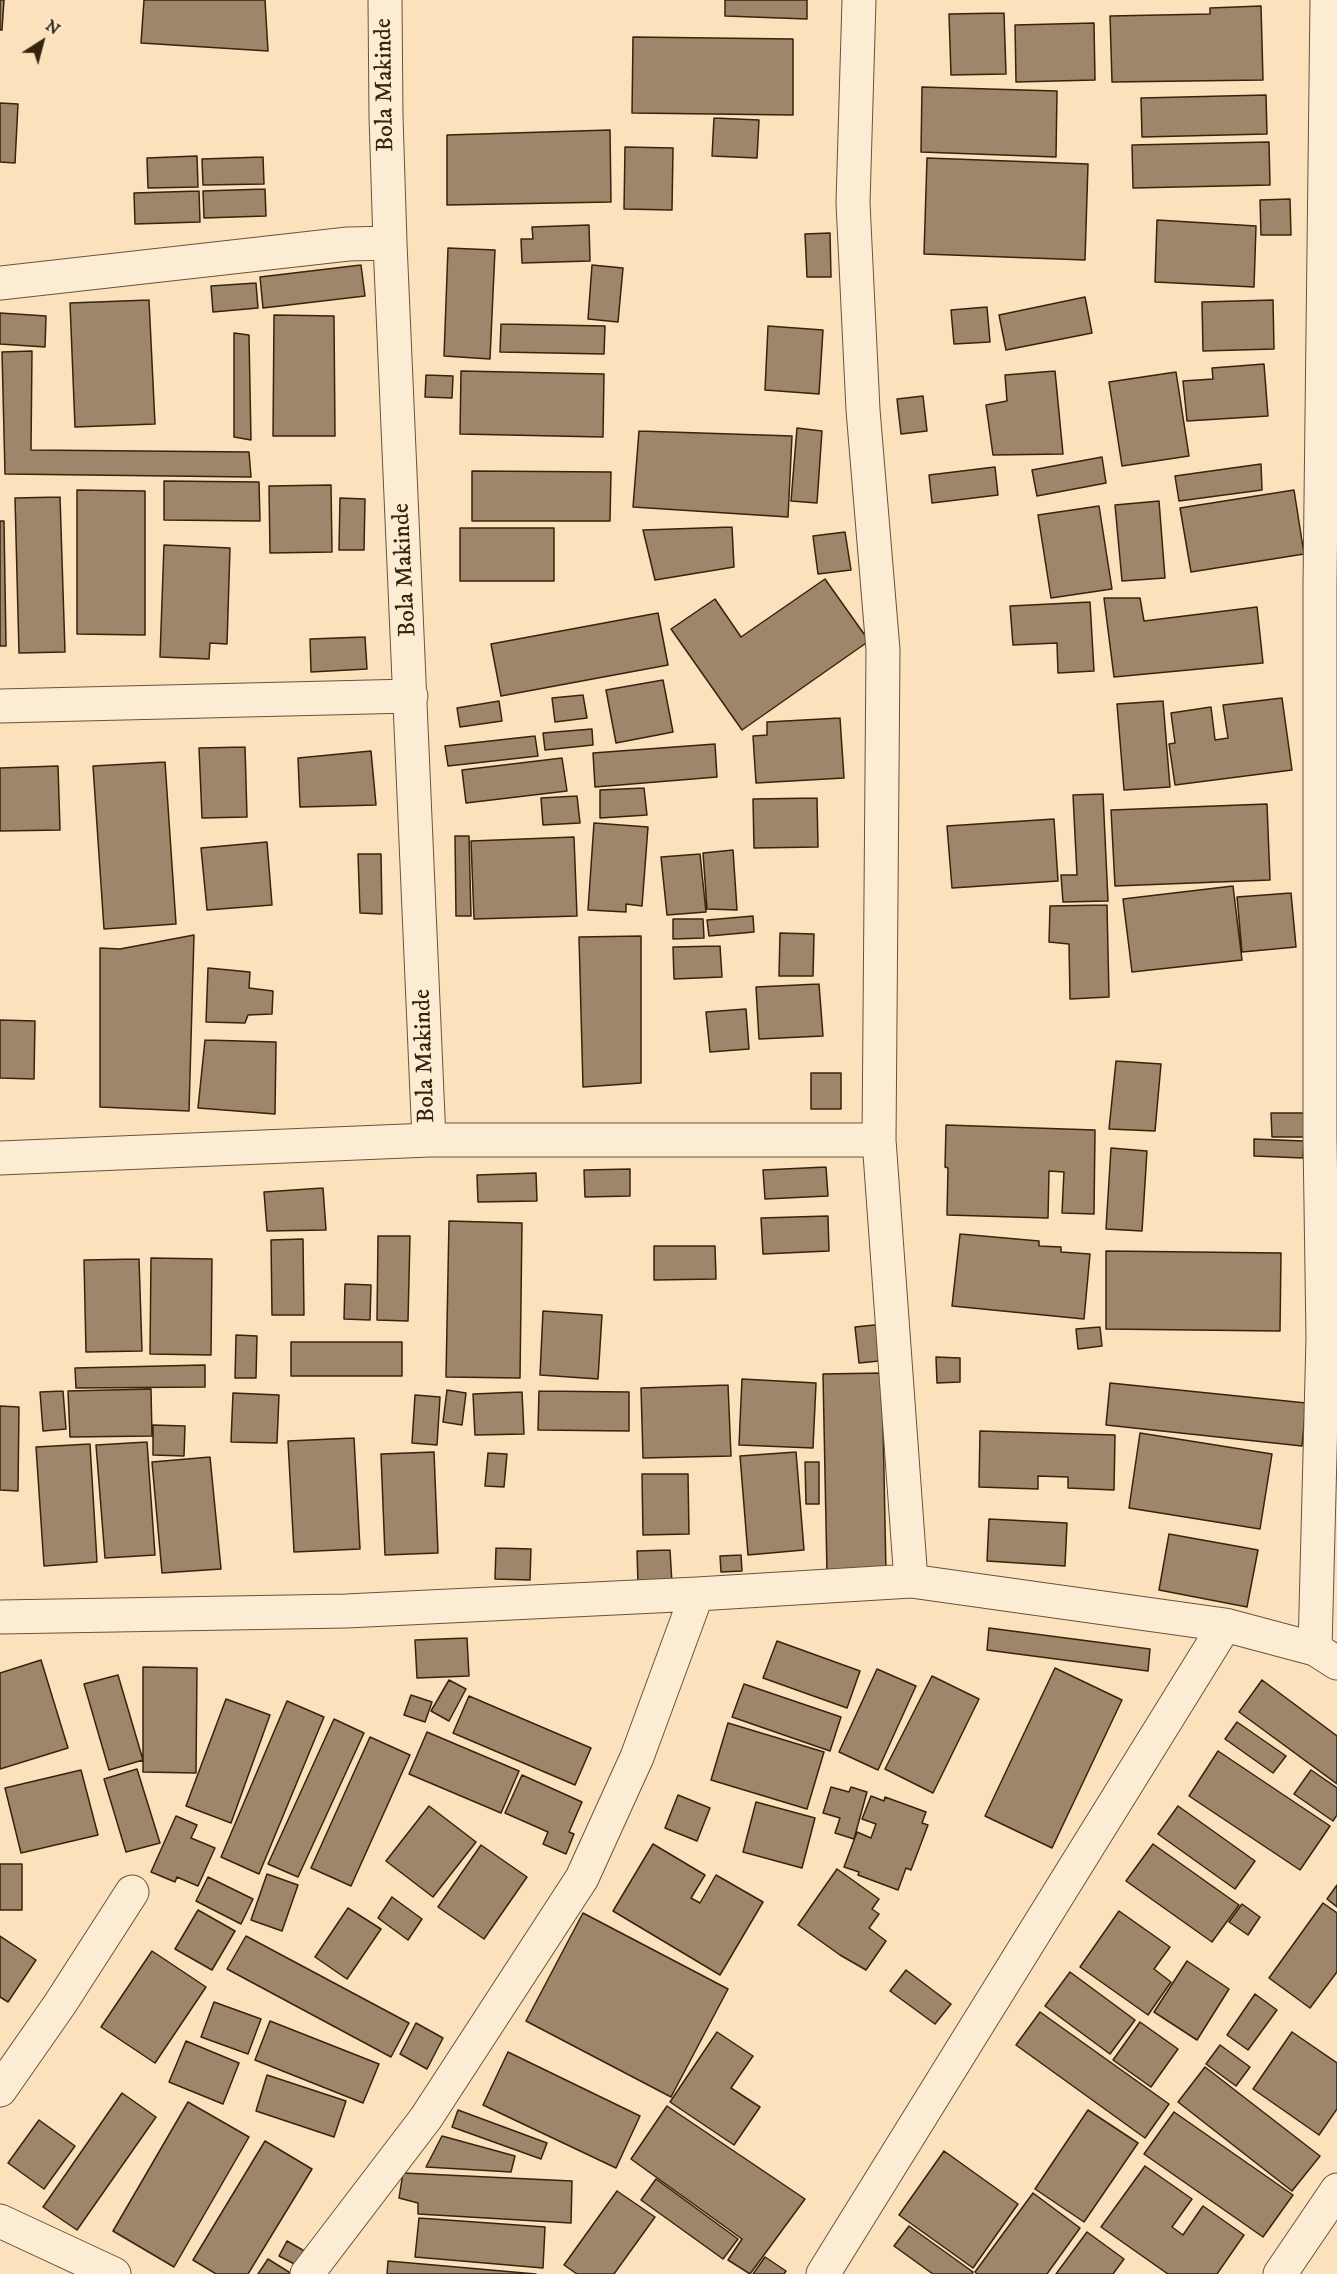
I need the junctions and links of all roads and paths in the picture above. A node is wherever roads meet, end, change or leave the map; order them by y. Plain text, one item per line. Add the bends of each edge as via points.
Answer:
1 (385, 0) edge
2 (859, 0) edge
3 (1327, 0) edge
4 (390, 243) junction
5 (0, 283) edge
6 (411, 696) junction
7 (0, 706) edge
8 (429, 1140) junction
9 (879, 1140) junction
10 (0, 1158) edge
11 (911, 1581) junction
12 (697, 1594) junction
13 (0, 1617) edge
14 (1225, 1625) junction
15 (1326, 1656) edge
16 (132, 1892) dead end
17 (0, 2090) edge
18 (1337, 2190) edge
19 (0, 2221) edge
20 (114, 2274) edge
21 (307, 2274) edge
22 (823, 2274) edge
23 (1280, 2274) edge

1 - 4 street, Bola Makinde
2 - 9 street via 853,203 863,410 883,650
3 - 15 street via 1320,584 1320,1138
4 - 5 street via 348,244
4 - 6 street, Bola Makinde
6 - 7 street
6 - 8 street, Bola Makinde
8 - 9 street
8 - 10 street
9 - 11 street
11 - 12 street
11 - 14 street
12 - 13 street via 346,1611
12 - 21 street via 637,1756 582,1878 426,2118
14 - 15 street
14 - 22 street
16 - 17 street
18 - 23 street
19 - 20 street

